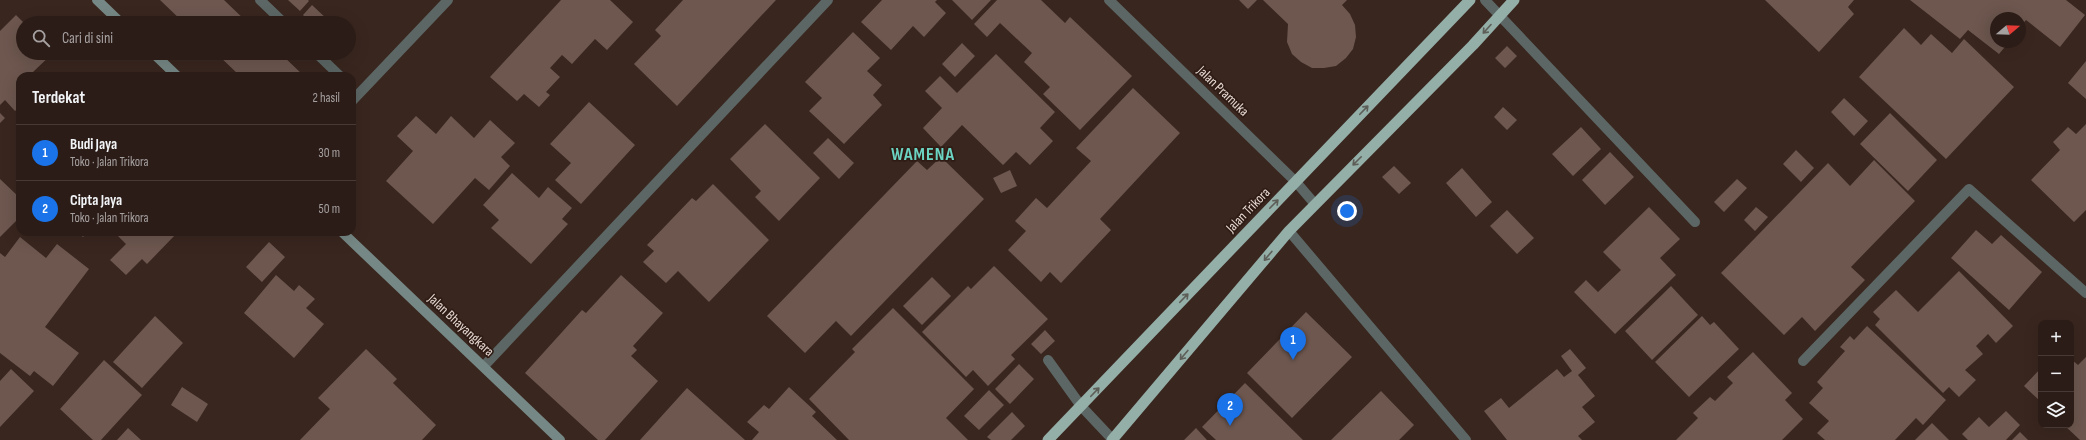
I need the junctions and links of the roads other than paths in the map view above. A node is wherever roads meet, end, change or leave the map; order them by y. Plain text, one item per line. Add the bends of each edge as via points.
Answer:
1 (97, 0) edge
2 (260, 0) edge
3 (448, 0) edge
4 (828, 0) edge
5 (1109, 0) edge
6 (1470, 0) edge
7 (1485, 0) edge
8 (1514, 0) edge
9 (1500, 15) junction
10 (114, 16) edge
11 (277, 16) edge
12 (160, 60) edge
13 (323, 60) edge
14 (173, 72) edge
15 (336, 72) edge
16 (356, 92) edge
17 (1296, 182) junction
18 (1314, 203) junction
19 (1695, 222) dead end
20 (1289, 231) junction
21 (346, 236) edge
22 (2086, 293) edge
23 (1048, 360) dead end
24 (1803, 361) dead end
25 (484, 366) junction
26 (1082, 406) junction
27 (560, 440) edge
28 (1048, 440) edge
29 (1113, 440) edge
30 (1466, 440) edge

1 - 10 main road
2 - 11 street
3 - 16 street
4 - 25 street
5 - 17 street, Jalan Pramuka
17 -> 6 highway, Jalan Trikora
7 - 9 street
8 - 9 highway
9 -> 18 highway
9 - 19 street
12 - 14 main road
13 - 15 street
17 - 18 street, Jalan Pramuka
26 -> 17 highway, Jalan Trikora
18 - 20 highway
20 -> 29 highway
20 - 30 street
21 - 25 main road, Jalan Bhayangkara
22 - 24 street via 1969,189
23 - 26 street
25 - 27 main road, Jalan Bhayangkara
26 - 28 highway, Jalan Trikora
26 - 29 street

